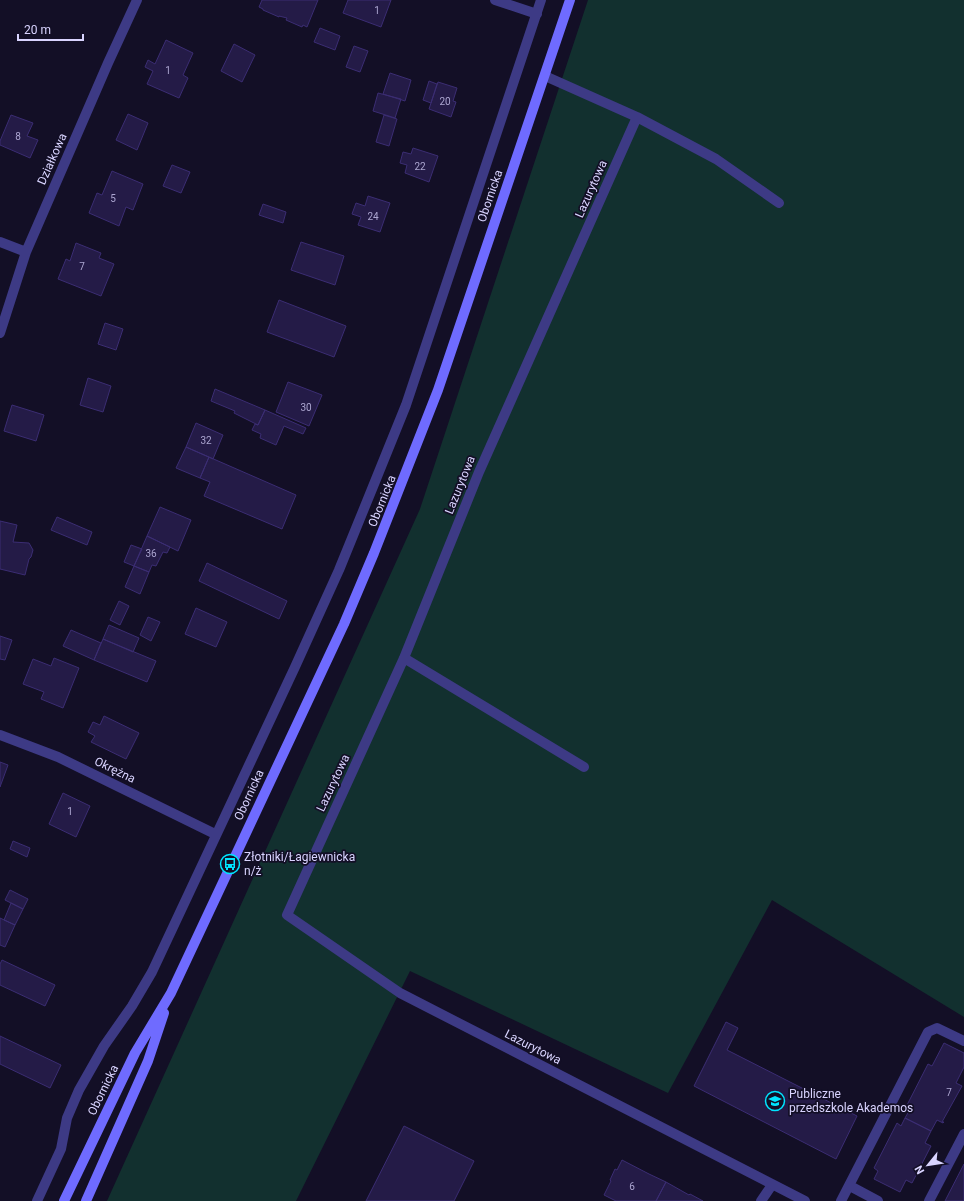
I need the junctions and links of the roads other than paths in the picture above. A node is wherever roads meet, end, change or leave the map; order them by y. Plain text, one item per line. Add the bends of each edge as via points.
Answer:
1 (137, 0) edge
2 (495, 0) edge
3 (541, 0) edge
4 (570, 0) edge
5 (536, 14) junction
6 (545, 76) junction
7 (637, 117) junction
8 (779, 203) dead end
9 (0, 242) edge
10 (26, 252) junction
11 (0, 333) edge
12 (404, 658) junction
13 (0, 735) edge
14 (584, 767) dead end
15 (215, 834) junction
16 (171, 993) junction
17 (964, 1041) edge
18 (964, 1134) edge
19 (772, 1185) junction
20 (850, 1186) junction
21 (38, 1201) edge
22 (64, 1201) edge
23 (86, 1201) edge
24 (761, 1201) edge
25 (804, 1201) edge
26 (841, 1201) edge
27 (878, 1201) edge
28 (929, 1201) edge

1 - 10 street, Działkowa
2 - 5 street
3 - 5 street
4 - 6 main road, Obornicka
5 - 15 street via 406,405 339,570
6 - 7 street
6 - 16 main road, Obornicka via 438,390 396,501 344,624
7 - 8 street via 716,159
7 - 12 street, Lazurytowa via 479,472
9 - 10 street
10 - 11 street, Działkowa
12 - 14 street
12 - 19 street, Lazurytowa via 287,915 400,993
13 - 15 street, Okrężna via 58,757
15 - 21 street via 152,972 79,1090 67,1118 61,1149
16 - 22 main road, Obornicka via 135,1053
16 - 23 main road, Obornicka via 148,1061
17 - 20 street via 937,1028 928,1032
18 - 28 street
19 - 24 street
19 - 25 street, Lazurytowa
20 - 26 street
20 - 27 street

